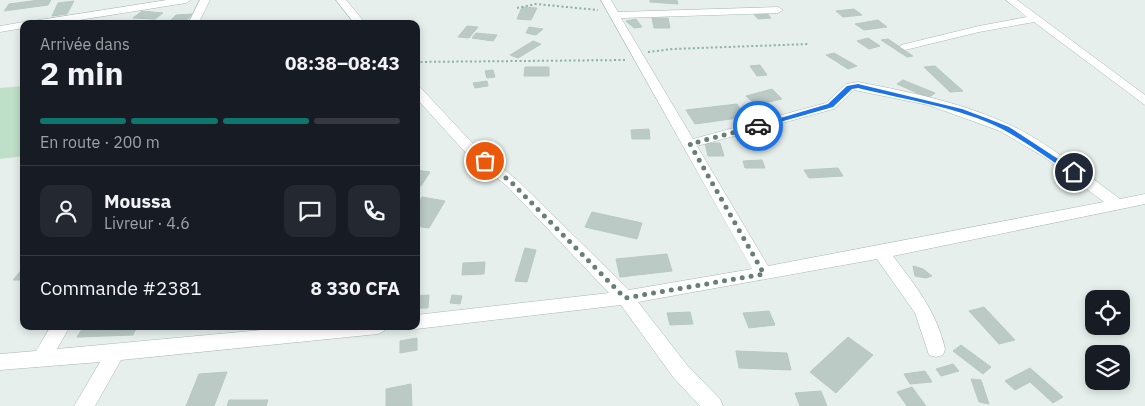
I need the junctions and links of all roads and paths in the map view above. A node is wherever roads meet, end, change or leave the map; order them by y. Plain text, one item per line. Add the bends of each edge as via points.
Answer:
1 (186, 0) edge
2 (205, 0) edge
3 (341, 0) edge
4 (606, 0) edge
5 (1010, 0) edge
6 (744, 5) edge
7 (517, 8) dead end
8 (778, 10) dead end
9 (615, 15) junction
10 (1034, 19) junction
11 (58, 20) edge
12 (195, 20) edge
13 (358, 20) edge
14 (20, 26) edge
15 (0, 29) edge
16 (809, 44) dead end
17 (905, 48) dead end
18 (639, 56) junction
19 (420, 62) edge
20 (420, 94) edge
21 (1145, 101) edge
22 (690, 144) junction
23 (1145, 199) edge
24 (1118, 205) junction
25 (880, 252) junction
26 (764, 274) junction
27 (625, 298) junction
28 (420, 322) edge
29 (59, 330) edge
30 (339, 330) edge
31 (936, 349) dead end
32 (117, 350) junction
33 (42, 358) junction
34 (0, 362) edge
35 (84, 406) edge
36 (713, 406) edge

1 - 11 street
2 - 12 street
3 - 13 street
4 - 9 street
5 - 10 street
6 - 8 street
6 - 9 street
7 - 9 path via 533,1
9 - 18 street
10 - 17 street
10 - 21 street
14 - 15 street
16 - 18 path via 673,49
18 - 19 path via 612,62
18 - 22 street
20 - 27 street via 471,150 512,183
22 - 24 street via 830,106 850,87 858,86 960,110 1006,128 1059,161
22 - 26 street
23 - 24 street
24 - 25 street
25 - 26 street
25 - 31 street via 919,303 933,329
26 - 27 street
27 - 28 street
27 - 36 street via 680,370
29 - 33 street
30 - 32 street
32 - 33 street
32 - 35 street
33 - 34 street

